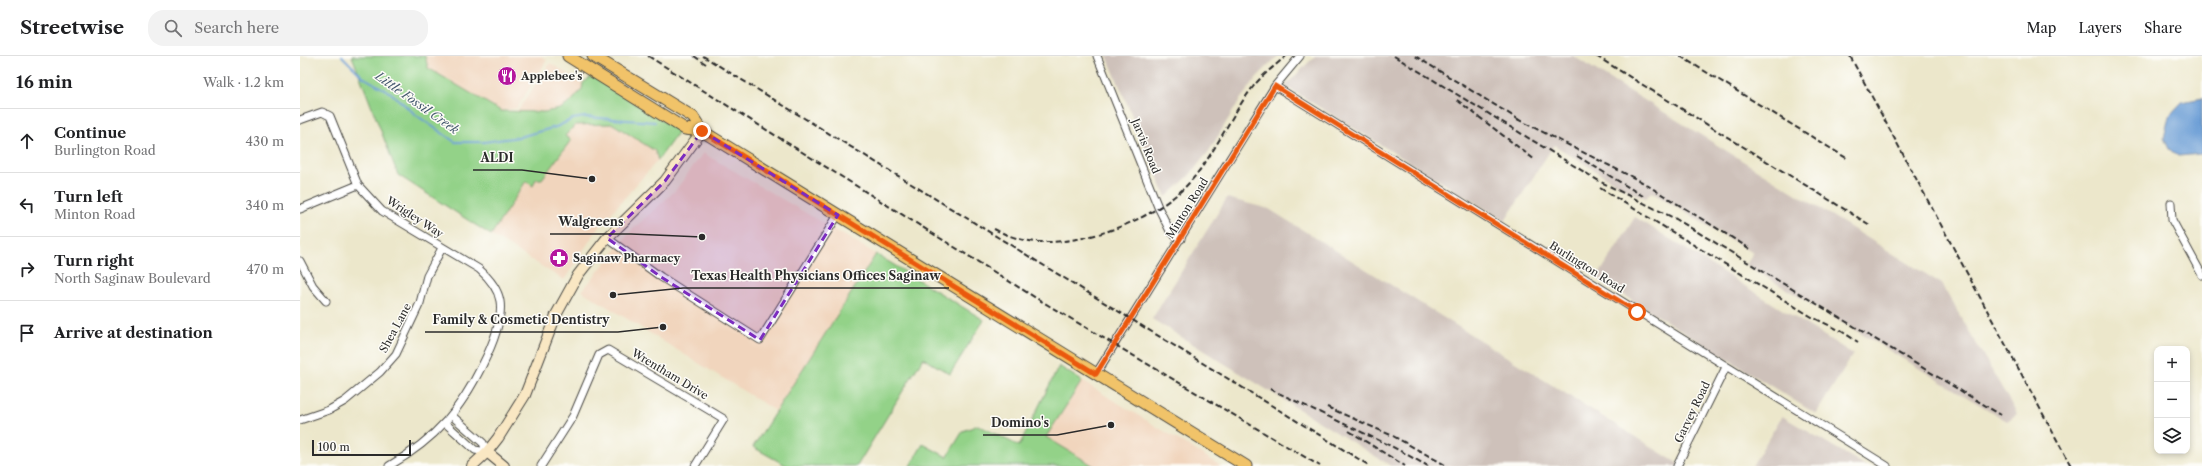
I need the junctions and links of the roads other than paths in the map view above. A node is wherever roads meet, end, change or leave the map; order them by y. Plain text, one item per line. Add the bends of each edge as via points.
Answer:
1 (568, 56) edge
2 (593, 56) edge
3 (1097, 56) edge
4 (1300, 56) edge
5 (1275, 86) junction
6 (300, 120) edge
7 (702, 131) junction
8 (358, 185) junction
9 (2171, 203) dead end
10 (300, 209) edge
11 (838, 215) junction
12 (607, 238) junction
13 (1181, 239) junction
14 (442, 248) junction
15 (300, 261) edge
16 (2202, 275) edge
17 (326, 301) dead end
18 (1726, 367) junction
19 (1096, 374) junction
20 (451, 415) junction
21 (300, 420) edge
22 (445, 423) junction
23 (487, 452) junction
24 (389, 466) edge
25 (472, 466) edge
26 (504, 466) edge
27 (541, 466) edge
28 (695, 466) edge
29 (1246, 466) edge
30 (1677, 466) edge
31 (1887, 466) edge

1 - 7 main road via 685,129
2 - 7 main road via 693,117
3 - 13 street, Jarvis Road via 1158,207 1170,231
4 - 5 street, Minton Road
5 - 13 street, Minton Road
5 - 18 street, Burlington Road
6 - 8 street, Wrigley Way via 322,112 330,116
7 - 11 main road
7 - 12 main road via 665,181
8 - 10 street
8 - 14 street, Wrigley Way via 382,211
9 - 16 street via 2172,220
11 - 12 street via 760,340 661,277
11 - 19 main road
12 - 23 main road via 569,290 556,315 525,395
13 - 19 street, Minton Road
14 - 20 street, Wrigley Way via 487,276 501,302 491,348 475,380
14 - 21 street, Shea Lane via 427,276 420,303 396,354 380,372 345,401 329,410
15 - 17 street via 313,286
18 - 30 street, Garvey Road
18 - 31 street, Burlington Road
19 - 29 main road
20 - 22 street
20 - 23 street via 483,443
22 - 23 street via 475,450
22 - 24 street via 425,441
23 - 25 main road
23 - 26 main road
27 - 28 street, Wrentham Drive via 573,416 597,358 603,352 613,352 724,419

